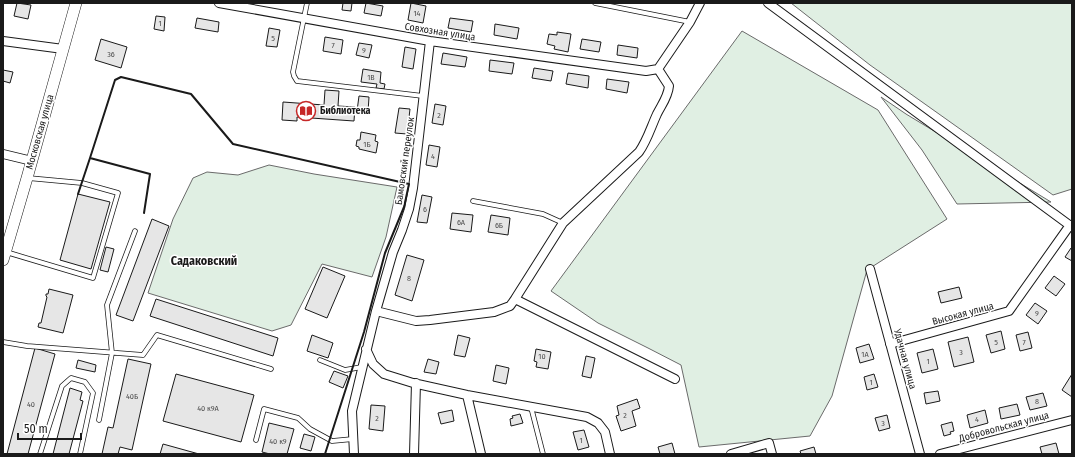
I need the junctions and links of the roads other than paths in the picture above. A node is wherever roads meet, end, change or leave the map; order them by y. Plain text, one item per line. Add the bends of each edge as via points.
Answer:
1 (76, 3) edge
2 (219, 3) edge
3 (307, 3) edge
4 (595, 3) edge
5 (700, 3) edge
6 (768, 3) edge
7 (303, 18) junction
8 (690, 22) junction
9 (3, 41) edge
10 (430, 41) junction
11 (63, 49) junction
12 (658, 69) junction
13 (423, 96) junction
14 (3, 154) edge
15 (32, 161) junction
16 (28, 178) junction
17 (473, 201) dead end
18 (563, 223) junction
19 (1071, 226) edge
20 (135, 231) dead end
21 (4, 256) edge
22 (870, 269) dead end
23 (515, 299) junction
24 (376, 311) junction
25 (3, 342) edge
26 (890, 344) junction
27 (366, 349) junction
28 (112, 353) junction
29 (320, 360) dead end
30 (362, 367) junction
31 (271, 369) dead end
32 (675, 379) dead end
33 (416, 383) junction
34 (467, 395) junction
35 (531, 407) junction
36 (99, 420) dead end
37 (1072, 420) edge
38 (353, 439) junction
39 (256, 440) dead end
40 (40, 454) edge
41 (80, 454) edge
42 (354, 454) edge
43 (414, 454) edge
44 (481, 454) edge
45 (543, 454) edge
46 (610, 454) edge
47 (731, 454) edge
48 (772, 454) edge
49 (920, 454) edge
50 (940, 454) edge

1 - 11 main road, Московская улица
2 - 7 street, Совхозная улица
3 - 7 lane
4 - 8 lane
5 - 8 street
6 - 19 street
7 - 10 street, Совхозная улица
7 - 13 lane via 293,72 297,81
8 - 12 street
9 - 11 street
10 - 12 street, Совхозная улица via 646,72
10 - 13 street, Бамовский переулок
11 - 15 main road, Московская улица
12 - 18 street via 669,86 669,94 644,145
13 - 24 street, Бамовский переулок via 409,209
14 - 15 street
15 - 16 main road, Московская улица
16 - 21 main road, Московская улица
16 - 21 lane via 82,183 118,193 94,278
17 - 18 lane via 543,214
18 - 23 street
19 - 26 street, Высокая улица via 1009,311
20 - 28 lane via 107,305
22 - 26 street, Удачная улица
23 - 24 street via 510,306 494,312 430,320 416,321
23 - 32 street
24 - 27 street, Бамовский переулок
25 - 28 lane
26 - 49 street, Удачная улица
27 - 30 street, Бамовский переулок
27 - 33 street via 373,364 384,374
28 - 31 lane via 143,355 157,335
28 - 36 lane
29 - 30 lane via 345,370
30 - 38 street, Бамовский переулок via 352,411
33 - 34 street
33 - 43 street
34 - 35 street
34 - 44 street
35 - 45 lane
35 - 46 street via 587,417 598,423 605,432
37 - 50 street, Добровольская улица
38 - 39 lane via 332,441 298,418 264,409
38 - 42 street, Бамовский переулок
40 - 41 lane via 62,386 71,378 85,382 94,394
47 - 48 street via 769,443

